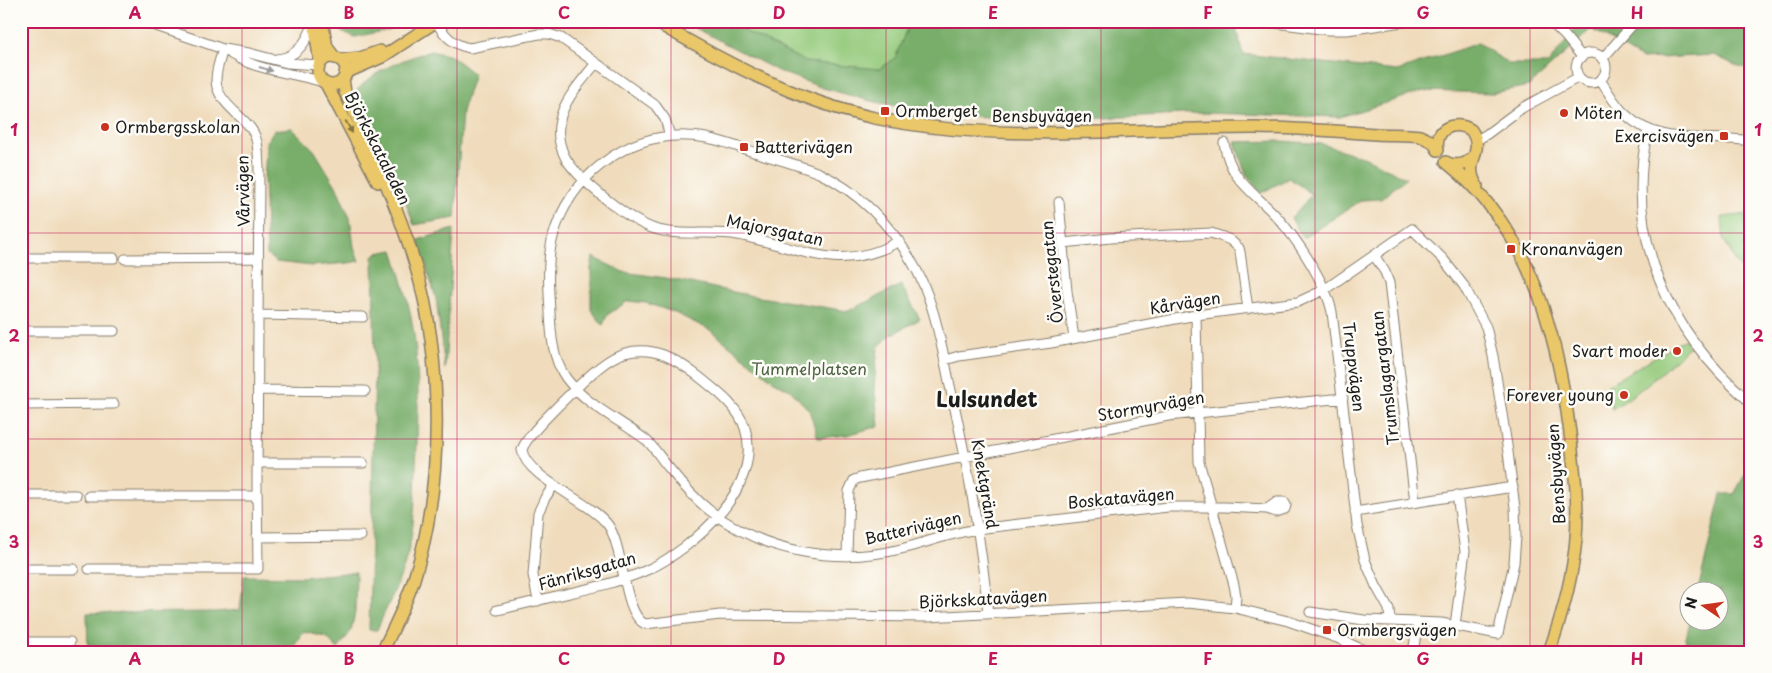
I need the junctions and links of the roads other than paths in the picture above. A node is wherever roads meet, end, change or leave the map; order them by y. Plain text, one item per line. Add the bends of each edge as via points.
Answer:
1 (138, 21) edge
2 (314, 21) edge
3 (322, 21) edge
4 (437, 21) edge
5 (654, 21) edge
6 (1260, 21) edge
7 (1409, 21) edge
8 (1550, 21) edge
9 (1636, 21) edge
10 (157, 24) edge
11 (396, 46) junction
12 (223, 49) junction
13 (1582, 57) junction
14 (270, 59) junction
15 (337, 59) junction
16 (1602, 60) junction
17 (596, 63) junction
18 (319, 65) junction
19 (344, 76) junction
20 (1579, 77) junction
21 (1600, 80) junction
22 (325, 83) junction
23 (1452, 126) junction
24 (1648, 130) junction
25 (1392, 134) junction
26 (670, 136) junction
27 (1477, 140) junction
28 (1751, 141) edge
29 (1224, 143) dead end
30 (1438, 150) junction
31 (1474, 156) junction
32 (1446, 162) junction
33 (584, 179) junction
34 (1484, 196) junction
35 (1059, 202) dead end
36 (402, 227) junction
37 (899, 241) junction
38 (1063, 243) junction
39 (1374, 255) junction
40 (21, 258) edge
41 (114, 258) dead end
42 (258, 258) junction
43 (125, 259) dead end
44 (1324, 290) junction
45 (1248, 308) junction
46 (258, 315) junction
47 (1196, 315) junction
48 (363, 317) dead end
49 (21, 331) edge
50 (114, 332) dead end
51 (1074, 338) junction
52 (945, 360) junction
53 (576, 389) junction
54 (258, 390) junction
55 (365, 391) dead end
56 (1343, 398) junction
57 (1750, 399) edge
58 (114, 404) dead end
59 (21, 405) edge
60 (1198, 412) junction
61 (966, 456) junction
62 (524, 457) joint
63 (257, 462) junction
64 (363, 463) dead end
65 (554, 485) junction
66 (1512, 486) junction
67 (21, 495) edge
68 (76, 495) dead end
69 (1457, 495) junction
70 (89, 496) dead end
71 (257, 496) junction
72 (1415, 502) junction
73 (1212, 508) junction
74 (1267, 509) dead end
75 (1356, 512) junction
76 (718, 516) junction
77 (978, 528) junction
78 (361, 536) dead end
79 (257, 537) junction
80 (848, 556) junction
81 (21, 569) edge
82 (74, 569) dead end
83 (89, 569) dead end
84 (625, 579) junction
85 (538, 601) junction
86 (1235, 608) junction
87 (497, 610) dead end
88 (1310, 612) dead end
89 (988, 614) junction
90 (1390, 621) junction
91 (1418, 623) junction
92 (1455, 625) junction
93 (21, 642) edge
94 (70, 642) dead end
95 (1550, 649) edge
96 (382, 652) edge
97 (1368, 652) edge
98 (1413, 652) edge

1 - 10 street
2 - 14 street via 306,40 294,53 282,59
2 - 18 main road
3 - 15 main road via 324,41
4 - 11 main road
4 - 17 street via 448,39 463,46 481,46 545,33 561,38
5 - 25 main road, Bensbyvägen via 740,69 821,102 917,126 1042,134 1254,128
6 - 7 street via 1347,30
8 - 13 street
9 - 16 street
10 - 12 street
11 - 15 main road via 360,58
11 - 19 main road
12 - 14 street
12 -> 22 street via 250,65
12 - 42 street, Vårvägen via 216,73 216,90 254,133 258,148
13 - 16 street via 1591,54
13 - 20 street via 1576,68
14 - 18 street
15 - 18 main road via 324,59
15 - 19 main road via 345,67
16 - 21 street via 1606,69
17 - 26 street via 656,105
17 - 33 street, Majorsgatan via 568,100 559,128 564,154
18 - 22 main road via 318,75
19 - 22 main road via 336,85
19 - 36 main road, Björkskataleden via 345,92
20 - 21 street via 1590,83
20 - 27 street via 1522,108
21 - 24 street via 1626,116
22 -> 36 main road, Björkskataleden
23 - 25 main road, Bensbyvägen
23 - 27 main road via 1471,130
23 - 30 main road via 1440,134
24 - 28 street via 1673,138
24 - 57 street via 1641,168 1640,206 1656,273 1692,339 1724,377
25 - 30 main road, Bensbyvägen via 1424,137
26 - 33 street, Batterivägen via 622,151
26 - 37 street, Batterivägen via 710,139 822,175 861,201
27 - 31 main road
29 - 44 street, Truppvägen via 1237,176 1292,235
30 - 32 main road
31 - 32 main road via 1463,164
31 - 34 main road, Bensbyvägen via 1471,174
32 - 34 main road, Bensbyvägen
33 - 37 street, Majorsgatan via 637,220 662,231 729,234 833,258 881,250
33 - 53 street, Batterivägen via 562,212 552,238 549,259 550,319 555,356 566,378
34 - 95 main road, Bensbyvägen via 1512,236 1539,297 1555,344 1565,398 1576,502 1576,536 1567,594
35 - 38 street, Överstegatan
36 - 96 main road, Björkskataleden via 417,272 429,330 435,389 435,450 421,554 405,602
37 - 52 street, Batterivägen via 924,286
38 - 45 street via 1205,233 1223,236 1240,252
38 - 51 street, Överstegatan
39 - 44 street, Kårvägen
39 - 66 street, Kårvägen via 1412,229 1443,259 1464,286 1486,327 1493,356
39 - 72 street, Trumslagargatan via 1389,283
40 - 41 street
42 - 43 street
42 - 46 street, Vårvägen
44 - 45 street, Kårvägen via 1289,304
44 - 56 street, Truppvägen via 1332,312
45 - 47 street, Kårvägen
46 - 48 street
46 - 54 street, Vårvägen
47 - 51 street, Kårvägen
47 - 60 street
49 - 50 street
51 - 52 street, Kårvägen
52 - 61 street, Knektgränd
53 - 62 street, Fänriksgatan via 526,442 522,450
53 - 76 street, Batterivägen via 650,444 694,496
53 - 76 street, Fänriksgatan via 606,362 624,353 644,350 679,361 706,382 734,408 745,427 749,444 747,467 736,492
54 - 55 street
54 - 63 street, Vårvägen
56 - 60 street, Stormyrvägen
56 - 75 street, Truppvägen
58 - 59 street
60 - 61 street, Stormyrvägen
60 - 73 street via 1199,462
61 - 77 street, Knektgränd
61 - 80 street, Stormyrvägen via 854,480 848,491
62 - 65 street, Björkskatavägen
63 - 64 street
63 - 71 street, Vårvägen
65 - 84 street, Björkskatavägen via 607,522 616,542
65 - 85 street via 538,513 533,575
66 - 69 street
66 - 92 street via 1516,536 1514,562 1498,634
67 - 68 street
69 - 72 street
69 - 92 street via 1465,551
70 - 71 street
71 - 79 street, Vårvägen
72 - 75 street
73 - 74 street, Boskatavägen
73 - 77 street, Boskatavägen via 1129,510
73 - 86 street via 1234,585
75 - 90 street, Truppvägen via 1365,560 1389,609
76 - 80 street, Batterivägen via 753,536 780,546 807,553
76 - 84 street, Fänriksgatan via 672,555
77 - 80 street, Batterivägen via 886,552
77 - 89 street, Knektgränd
78 - 79 street
79 - 83 street, Vårvägen via 258,569
81 - 82 street
84 - 85 street, Fänriksgatan
84 - 89 street, Björkskatavägen via 634,614 641,623 648,625 720,615 900,618
85 - 87 street, Fänriksgatan
86 - 89 street, Björkskatavägen via 1172,603
86 - 97 street, Björkskatavägen via 1316,630
88 - 90 street
90 - 91 street
91 - 92 street
91 - 98 street
93 - 94 street

